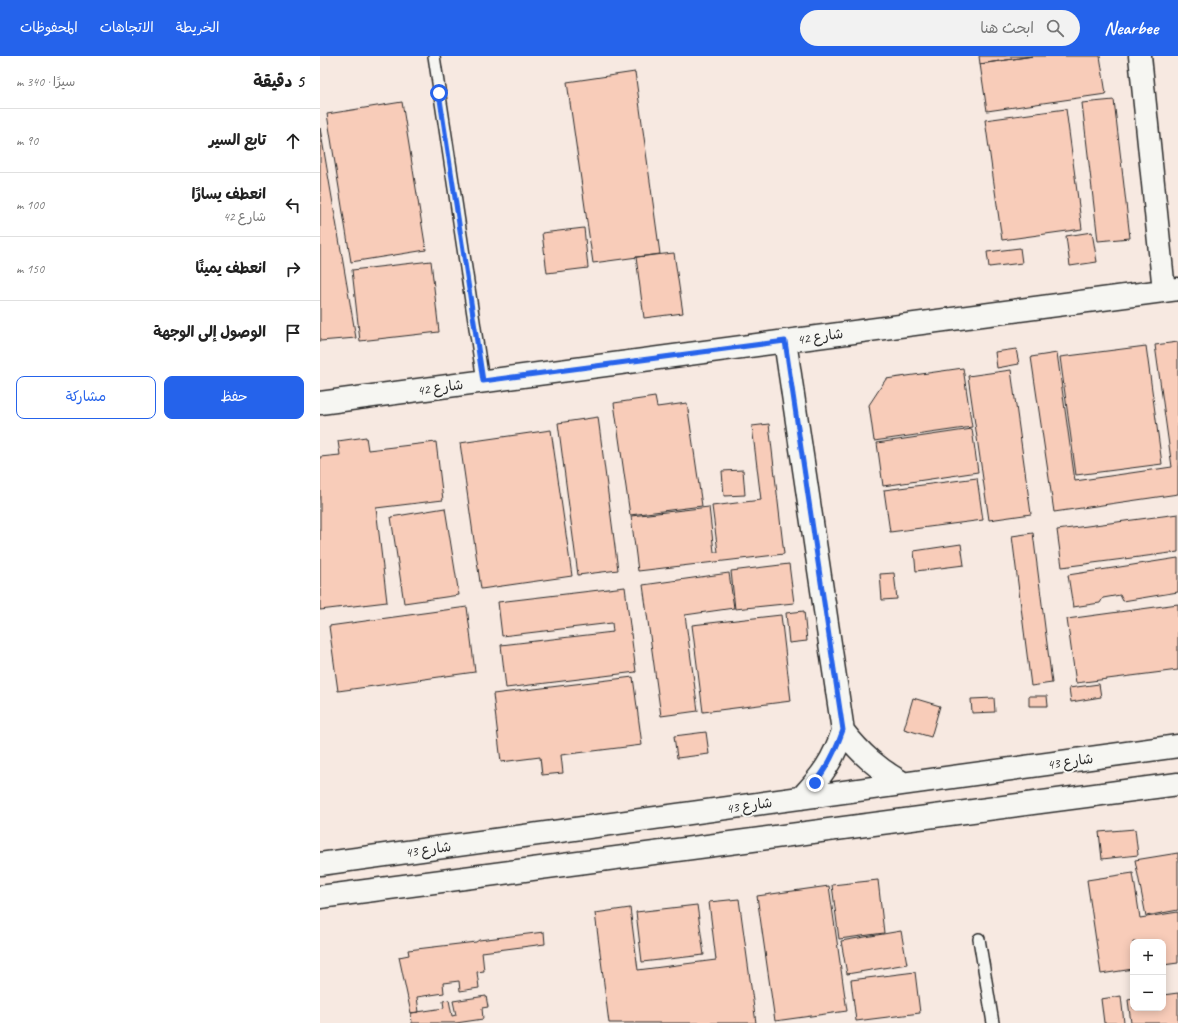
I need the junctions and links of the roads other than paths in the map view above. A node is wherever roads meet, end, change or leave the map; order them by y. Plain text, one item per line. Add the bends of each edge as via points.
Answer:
1 (434, 56) edge
2 (1140, 56) edge
3 (1171, 290) edge
4 (785, 341) junction
5 (483, 381) junction
6 (320, 403) edge
7 (843, 730) junction
8 (1178, 746) edge
9 (903, 784) junction
10 (1178, 784) edge
11 (801, 798) junction
12 (320, 864) edge
13 (320, 897) edge
14 (979, 939) dead end
15 (993, 1023) edge

1 - 5 lane
2 - 3 street
3 - 4 street, شارع 42
4 - 5 street, شارع 42
4 - 7 street
5 - 6 street, شارع 42
7 - 9 street via 870,761
7 - 11 street via 827,768
8 - 9 street, شارع 43
9 - 11 street, شارع 43
10 - 13 street
11 - 12 street, شارع 43
14 - 15 lane

